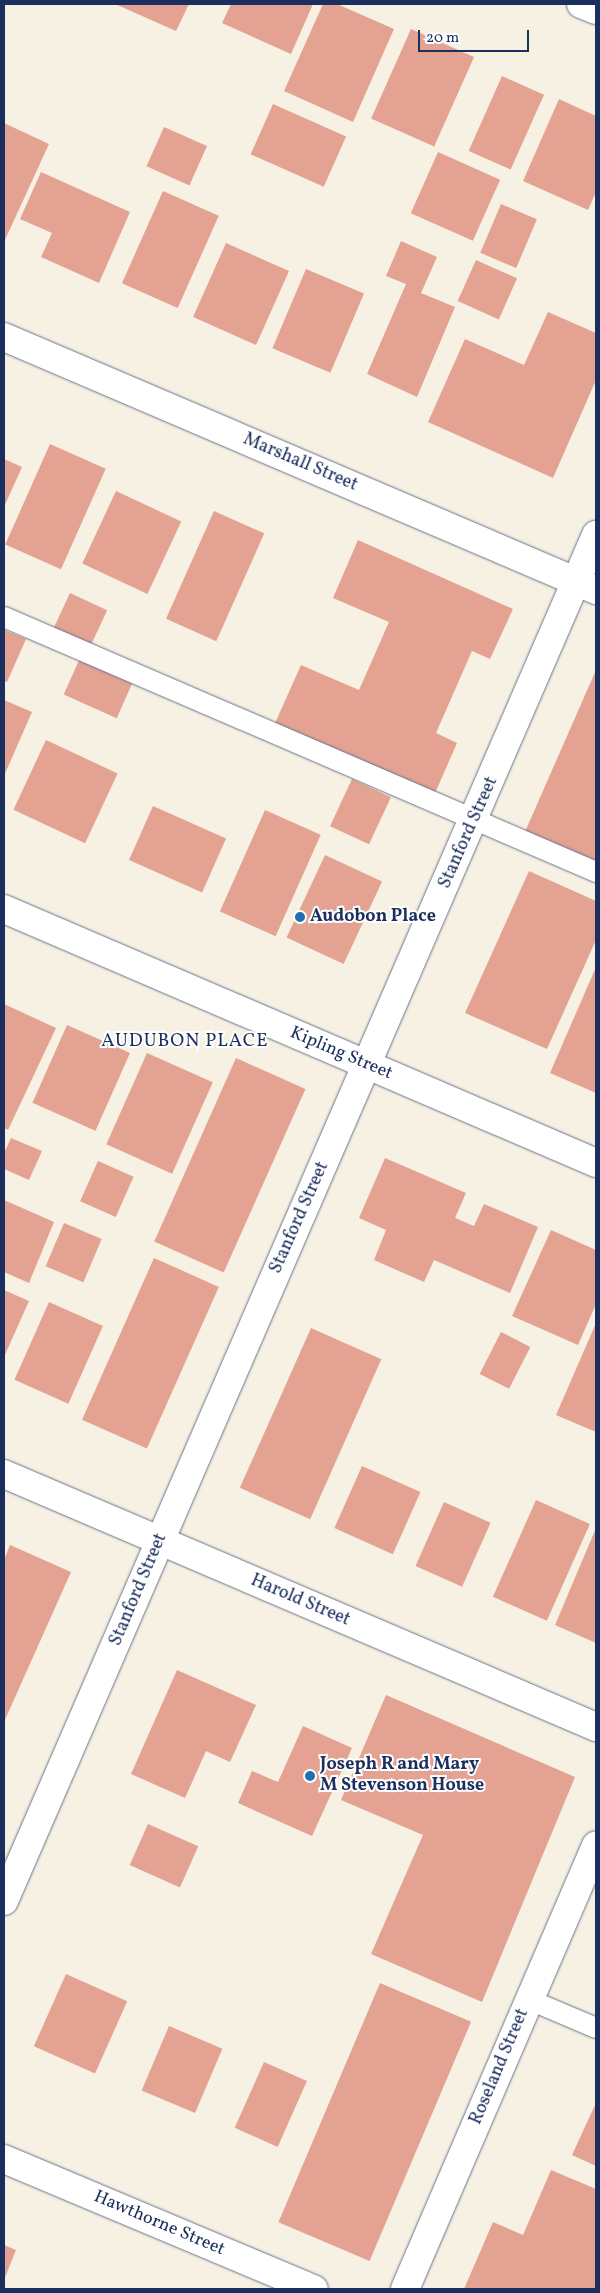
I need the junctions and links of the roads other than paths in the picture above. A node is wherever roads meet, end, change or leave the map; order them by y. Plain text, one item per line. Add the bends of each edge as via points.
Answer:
1 (581, 4) edge
2 (596, 10) edge
3 (4, 337) edge
4 (596, 535) edge
5 (586, 586) edge
6 (4, 617) edge
7 (475, 820) junction
8 (596, 872) edge
9 (4, 908) edge
10 (367, 1064) junction
11 (596, 1163) edge
12 (4, 1474) edge
13 (160, 1541) junction
14 (596, 1727) edge
15 (596, 1845) edge
16 (4, 1901) edge
17 (530, 2000) junction
18 (596, 2028) edge
19 (4, 2159) edge
20 (314, 2289) edge
21 (405, 2289) edge

1 - 2 street
3 - 5 street, Marshall Street
4 - 5 street, Stanford Street
5 - 7 street, Stanford Street
6 - 7 lane
7 - 8 lane
7 - 10 street, Stanford Street
9 - 10 street, Kipling Street
10 - 11 street, Kipling Street
10 - 13 street, Stanford Street
12 - 13 street, Harold Street
13 - 14 street, Harold Street
13 - 16 street, Stanford Street
15 - 17 street, Roseland Street
17 - 18 lane
17 - 21 street, Roseland Street
19 - 20 street, Hawthorne Street

